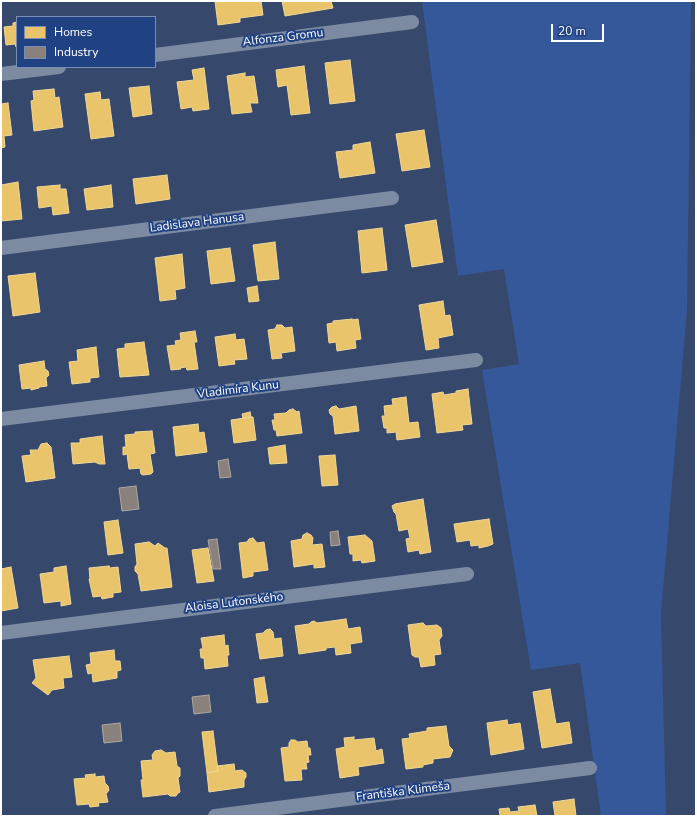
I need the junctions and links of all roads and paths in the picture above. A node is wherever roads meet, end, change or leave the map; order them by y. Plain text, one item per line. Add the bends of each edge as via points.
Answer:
1 (412, 22) dead end
2 (156, 55) edge
3 (51, 68) edge
4 (1, 74) edge
5 (392, 198) dead end
6 (1, 248) edge
7 (476, 360) dead end
8 (1, 419) edge
9 (467, 574) dead end
10 (1, 633) edge
11 (590, 768) dead end
12 (215, 816) edge

1 - 2 street, Alfonza Gromu
3 - 4 street
5 - 6 street, Ladislava Hanusa
7 - 8 street, Vladimíra Kunu
9 - 10 street, Aloisa Lutonského
11 - 12 street, Františka Klimeša

